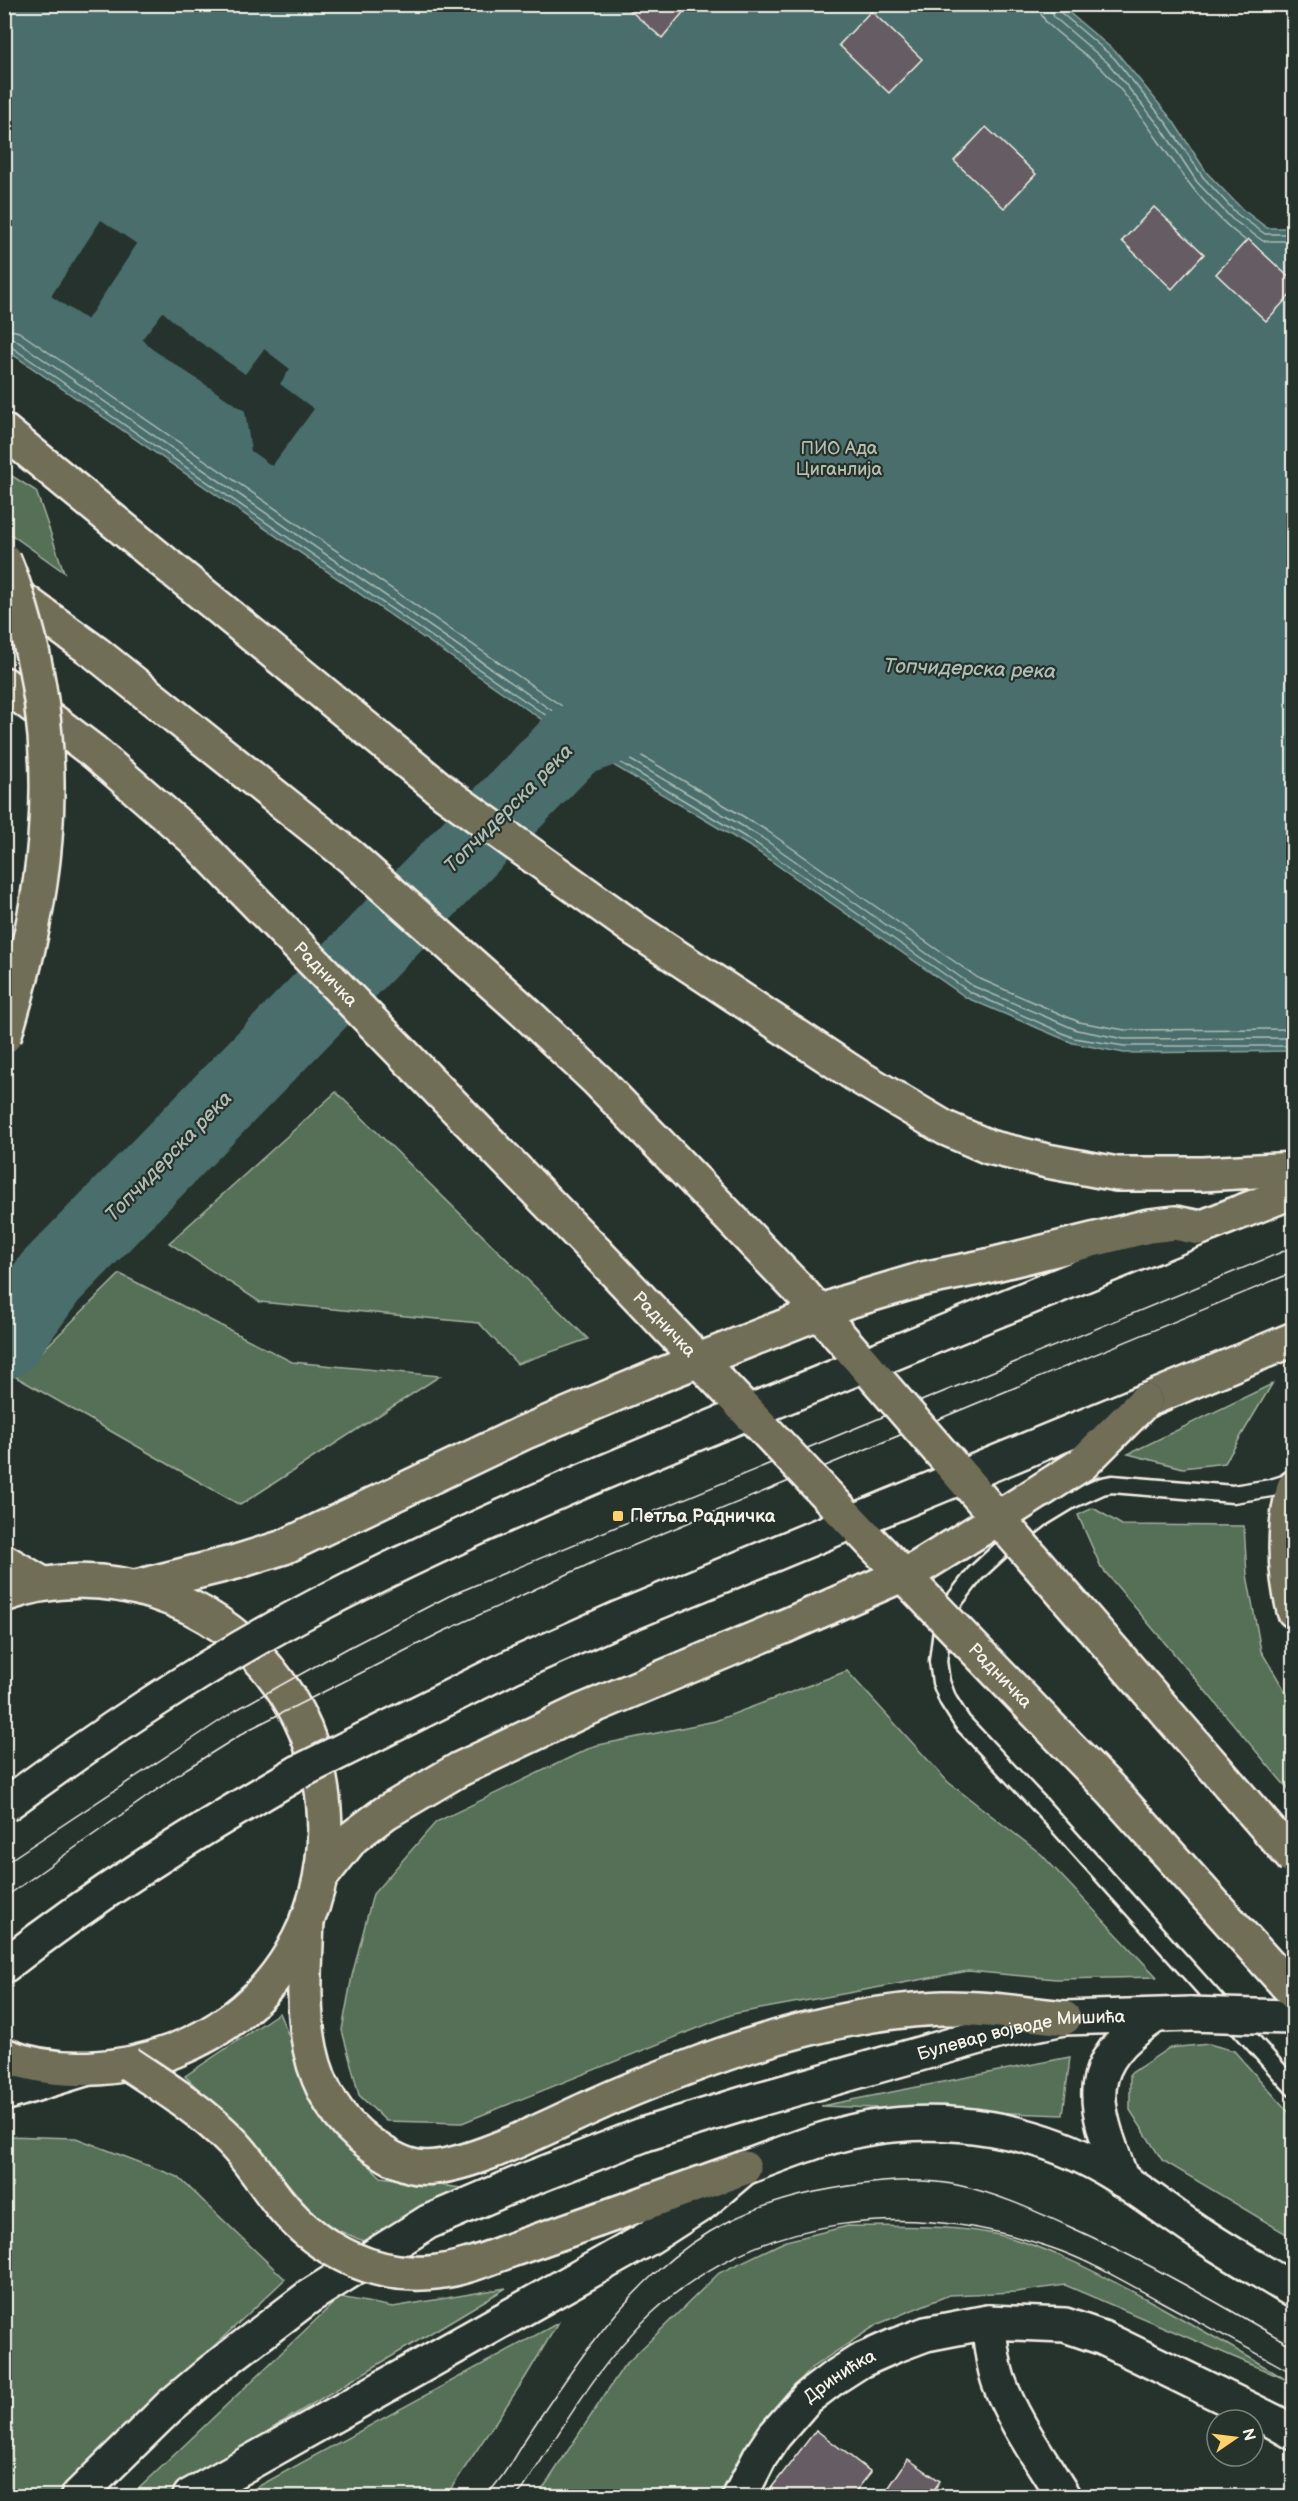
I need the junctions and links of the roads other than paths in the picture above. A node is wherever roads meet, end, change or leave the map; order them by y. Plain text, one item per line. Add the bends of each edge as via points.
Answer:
1 (10, 435) edge
2 (4, 560) edge
3 (4, 586) edge
4 (4, 684) edge
5 (4, 1037) edge
6 (1293, 1169) edge
7 (1293, 1191) edge
8 (1200, 1228) junction
9 (1293, 1339) edge
10 (1144, 1401) junction
11 (1293, 1481) edge
12 (1293, 1487) edge
13 (4, 1560) edge
14 (43, 1584) junction
15 (136, 1587) junction
16 (4, 1594) edge
17 (1293, 1611) edge
18 (4, 1806) edge
19 (1293, 1860) edge
20 (321, 1877) junction
21 (307, 1919) junction
22 (4, 1966) edge
23 (1292, 2009) edge
24 (1155, 2016) junction
25 (1064, 2018) junction
26 (4, 2055) edge
27 (129, 2064) junction
28 (86, 2069) junction
29 (1293, 2088) edge
30 (4, 2094) edge
31 (744, 2168) junction
32 (1122, 2180) junction
33 (1293, 2291) edge
34 (988, 2322) junction
35 (1293, 2433) edge
36 (78, 2496) edge
37 (190, 2496) edge
38 (740, 2496) edge
39 (1063, 2496) edge

1 - 6 main road via 370,733 493,828 636,930 859,1077 945,1128 989,1147 1117,1173
2 - 5 main road, bridge via 41,685 48,819 37,909
3 - 19 main road, bridge via 96,653 351,857 597,1080 811,1303
4 - 23 main road, Радничка, bridge via 94,752 193,838 295,941 1112,1791
7 - 8 main road
8 - 15 main road, bridge via 1175,1224 1149,1226 923,1279 846,1302 523,1433 284,1547
8 - 18 main road, bridge via 658,1451 385,1572 222,1659
9 - 10 main road
10 - 20 main road, bridge via 1082,1464 918,1568 582,1711 468,1765 353,1837
10 - 22 main road, bridge via 617,1619 411,1715 299,1772 189,1836 122,1879
11 - 29 lane via 1233,1494 1112,1484 1071,1500 1031,1524 957,1594 944,1614 938,1661 948,1700 962,1722
12 - 17 main road via 1285,1542
13 - 14 main road
14 - 15 main road via 90,1581
14 - 16 main road
15 - 20 main road, bridge via 176,1600 214,1619 247,1645 293,1703 314,1751 324,1792 326,1835
20 - 21 main road
21 - 25 main road via 304,2010 315,2068 330,2101 358,2135 377,2149 403,2162 429,2167 462,2161 543,2130 598,2103 729,2052 851,2019 944,2008
21 - 27 main road via 278,1971 237,2014 186,2046
23 - 24 main road, Булевар војводе Мишића, bridge
24 - 25 main road, Булевар војводе Мишића
24 - 32 main road via 1113,2051 1100,2085 1102,2125
25 - 36 main road, Булевар војводе Мишића via 1001,2031 645,2134 428,2222 310,2296 237,2351 168,2407
26 - 28 main road via 46,2066
27 - 28 main road
27 - 31 main road, bridge via 229,2138 301,2227 348,2259 368,2266 413,2273 457,2268
28 - 30 main road
31 - 32 main road via 868,2128 933,2124 1008,2132 1049,2143
31 - 37 main road via 703,2203 647,2240
32 - 33 main road
34 - 35 main road via 1065,2325 1103,2338
34 - 38 main road, Дринићка via 926,2334 860,2361 832,2379 807,2398 774,2436
34 - 39 main road via 1002,2389

